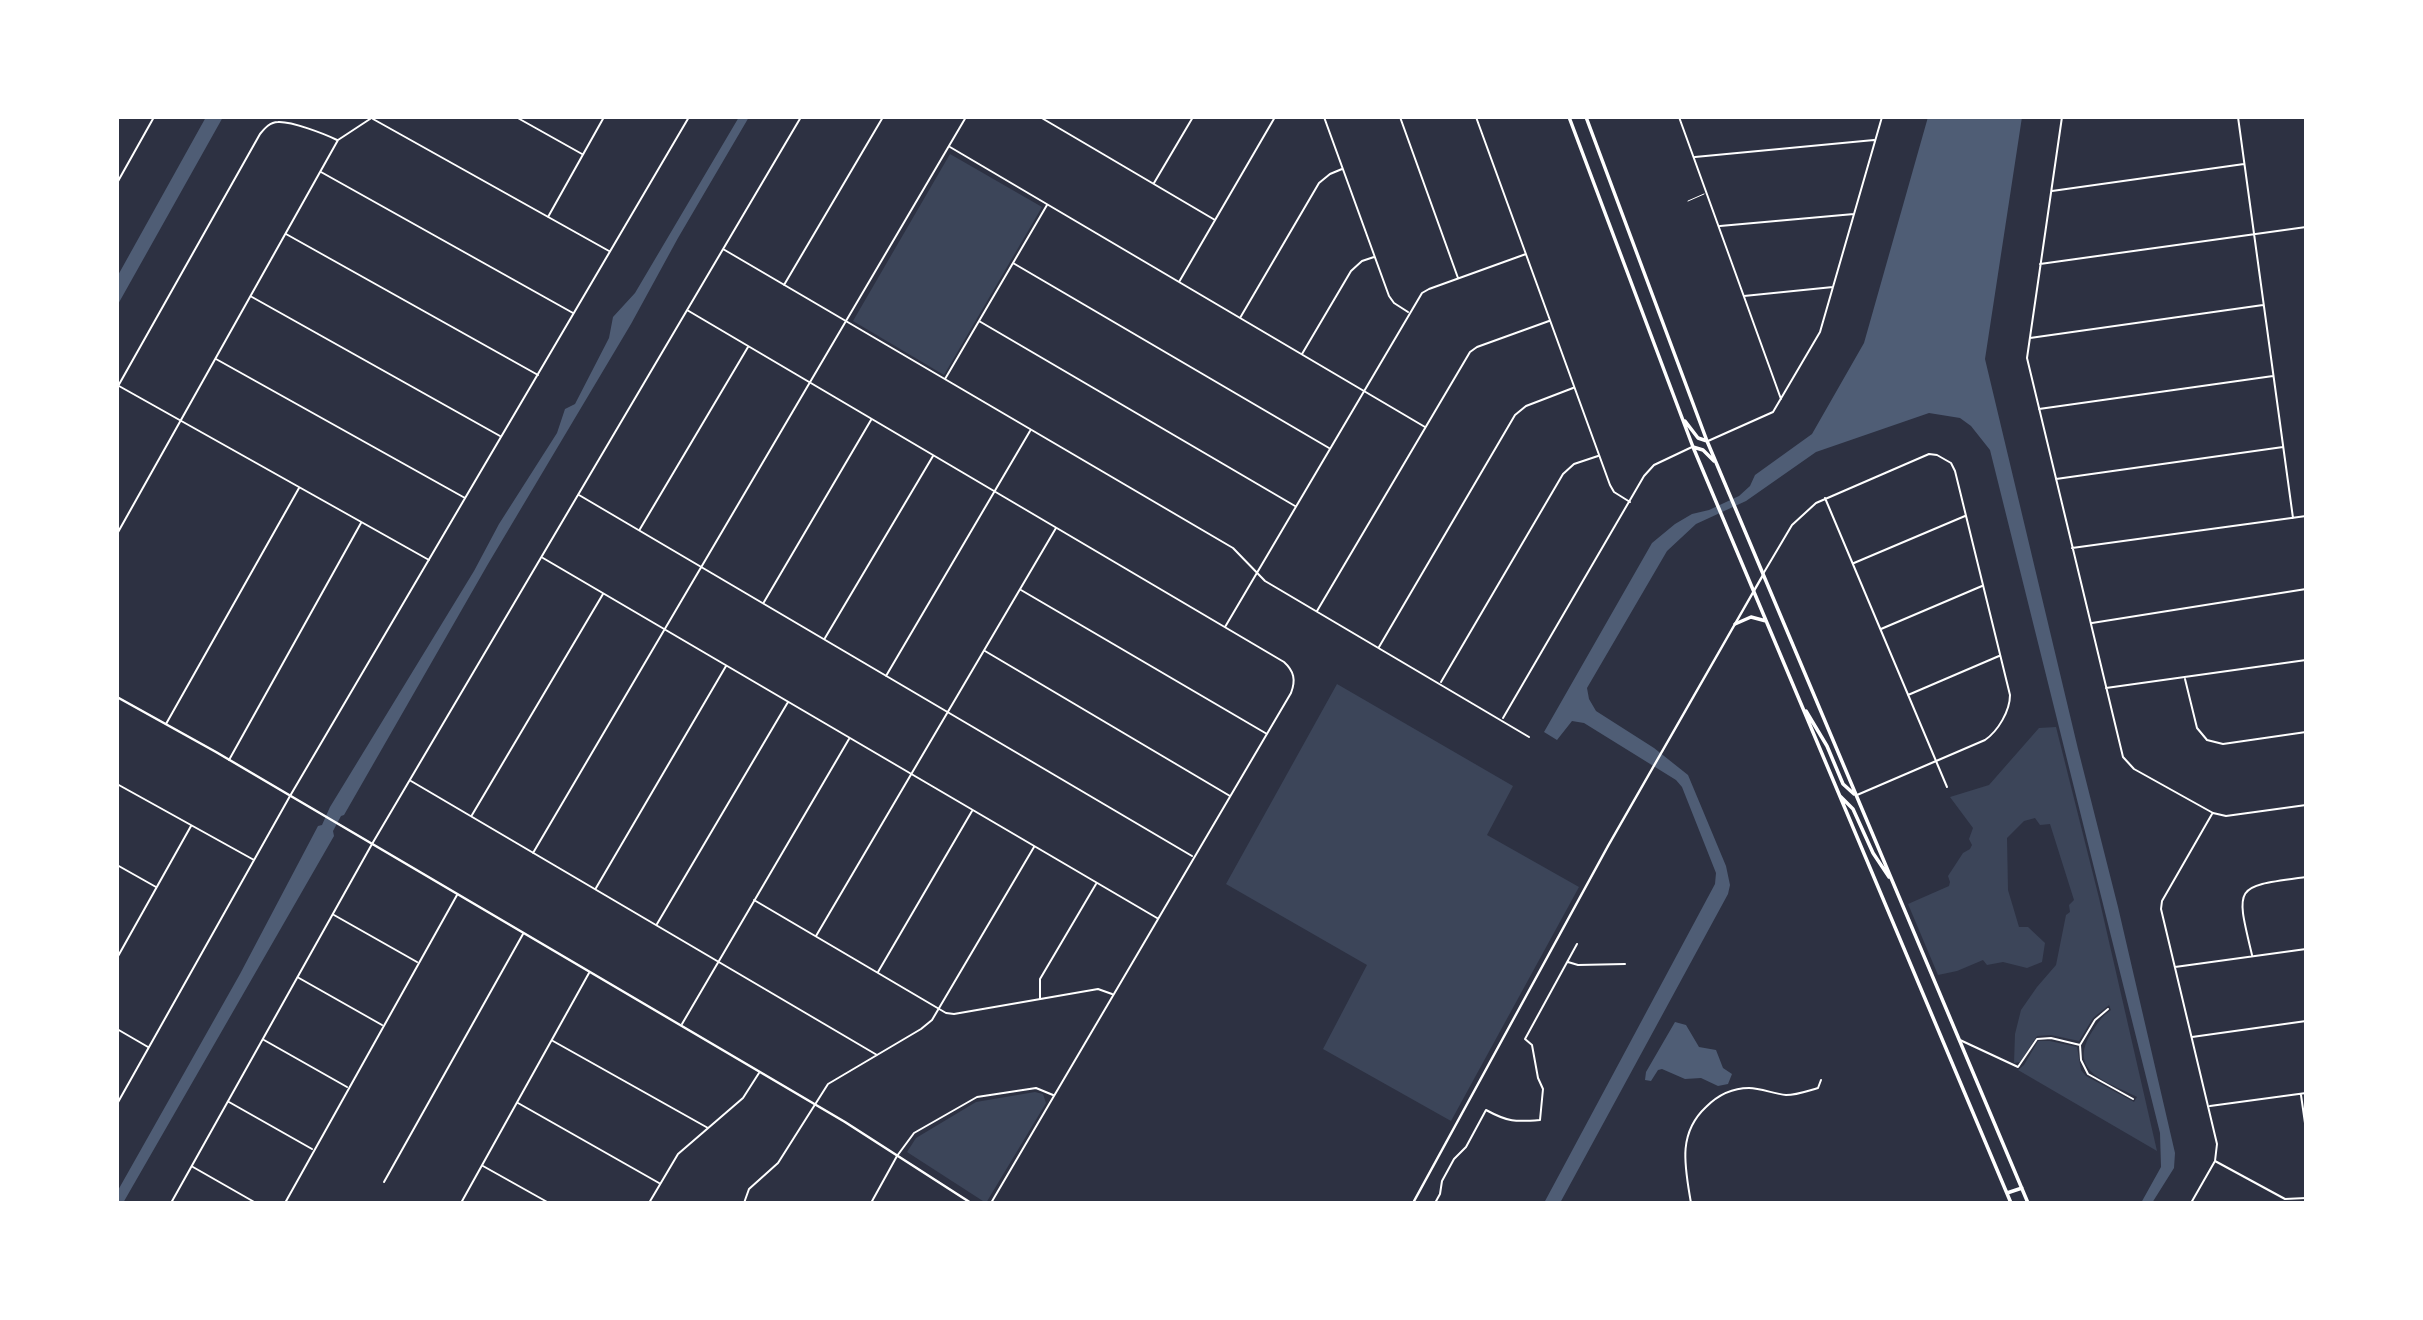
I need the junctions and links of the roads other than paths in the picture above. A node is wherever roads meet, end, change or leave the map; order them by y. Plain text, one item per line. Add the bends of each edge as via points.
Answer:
1 (154, 117) edge
2 (516, 117) edge
3 (604, 117) edge
4 (689, 117) edge
5 (801, 117) edge
6 (883, 117) edge
7 (966, 117) edge
8 (1040, 117) edge
9 (1193, 117) edge
10 (1275, 117) edge
11 (1324, 117) edge
12 (1400, 117) edge
13 (1476, 117) edge
14 (1569, 117) edge
15 (1586, 117) edge
16 (1679, 117) edge
17 (1882, 117) edge
18 (2062, 117) edge
19 (2238, 117) edge
20 (373, 118) edge
21 (338, 140) junction
22 (1875, 140) junction
23 (949, 146) junction
24 (583, 155) junction
25 (1693, 157) junction
26 (2245, 164) junction
27 (1343, 169) junction
28 (321, 172) junction
29 (117, 183) edge
30 (1153, 184) junction
31 (2051, 191) junction
32 (1707, 193) junction
33 (1688, 201) dead end
34 (1047, 204) junction
35 (1855, 214) junction
36 (548, 217) junction
37 (1215, 220) junction
38 (1718, 226) junction
39 (2306, 228) edge
40 (285, 234) junction
41 (2255, 234) junction
42 (723, 248) junction
43 (610, 252) junction
44 (1526, 254) junction
45 (1375, 256) junction
46 (1013, 263) junction
47 (2040, 264) junction
48 (1458, 278) junction
49 (1179, 282) junction
50 (784, 285) junction
51 (1834, 287) junction
52 (251, 296) junction
53 (1744, 296) junction
54 (2264, 305) junction
55 (687, 310) junction
56 (1409, 313) junction
57 (574, 314) junction
58 (1240, 318) junction
59 (846, 321) junction
60 (979, 321) junction
61 (1550, 321) junction
62 (2029, 338) junction
63 (748, 346) junction
64 (1302, 354) junction
65 (216, 359) junction
66 (538, 375) junction
67 (2274, 376) junction
68 (945, 379) junction
69 (810, 383) junction
70 (118, 387) edge
71 (1574, 388) junction
72 (1364, 390) junction
73 (1781, 400) junction
74 (2038, 409) junction
75 (1681, 417) junction
76 (872, 419) junction
77 (181, 421) junction
78 (1425, 427) junction
79 (1031, 430) junction
80 (502, 437) junction
81 (1707, 441) junction
82 (1693, 447) junction
83 (2284, 447) junction
84 (1329, 449) junction
85 (933, 455) junction
86 (1599, 455) junction
87 (1716, 463) junction
88 (2055, 479) junction
89 (299, 487) junction
90 (995, 491) junction
91 (578, 495) junction
92 (1825, 497) junction
93 (465, 498) junction
94 (1630, 502) junction
95 (1295, 507) junction
96 (1966, 515) junction
97 (2306, 516) edge
98 (2293, 518) junction
99 (362, 522) junction
100 (1056, 528) junction
101 (639, 531) junction
102 (117, 534) edge
103 (2072, 548) junction
104 (542, 556) junction
105 (429, 560) junction
106 (1853, 563) junction
107 (701, 567) junction
108 (1257, 572) junction
109 (1763, 575) junction
110 (1983, 586) junction
111 (1020, 589) junction
112 (2306, 589) edge
113 (1753, 592) junction
114 (603, 593) junction
115 (763, 604) junction
116 (1317, 612) junction
117 (1766, 622) junction
118 (2090, 623) junction
119 (1735, 624) junction
120 (1225, 627) junction
121 (665, 629) junction
122 (1881, 629) junction
123 (824, 640) junction
124 (1378, 648) junction
125 (984, 651) junction
126 (2000, 656) junction
127 (2306, 660) edge
128 (726, 665) junction
129 (886, 676) junction
130 (2184, 677) junction
131 (1440, 684) junction
132 (2106, 688) junction
133 (1908, 695) junction
134 (117, 697) edge
135 (1798, 697) junction
136 (788, 701) junction
137 (948, 712) junction
138 (1502, 720) junction
139 (166, 724) junction
140 (2306, 732) edge
141 (1267, 734) junction
142 (1529, 737) dead end
143 (850, 738) junction
144 (229, 760) junction
145 (1936, 761) junction
146 (911, 774) junction
147 (410, 780) junction
148 (117, 783) edge
149 (1947, 787) dead end
150 (1856, 795) junction
151 (290, 796) junction
152 (1230, 796) junction
153 (1840, 796) junction
154 (2306, 804) edge
155 (973, 810) junction
156 (2213, 813) junction
157 (471, 817) junction
158 (192, 825) junction
159 (372, 844) junction
160 (1035, 846) junction
161 (533, 853) junction
162 (1194, 857) junction
163 (254, 860) junction
164 (117, 866) edge
165 (2306, 877) edge
166 (1096, 883) junction
167 (1894, 885) junction
168 (157, 888) junction
169 (595, 889) junction
170 (458, 894) junction
171 (754, 900) junction
172 (333, 915) junction
173 (1158, 919) junction
174 (656, 925) junction
175 (524, 933) junction
176 (816, 936) junction
177 (1577, 944) dead end
178 (117, 947) edge
179 (2306, 949) edge
180 (122, 950) junction
181 (2252, 956) junction
182 (117, 958) edge
183 (718, 962) junction
184 (1567, 962) junction
185 (419, 963) junction
186 (1625, 964) dead end
187 (2174, 967) junction
188 (590, 972) junction
189 (878, 973) junction
190 (298, 977) junction
191 (1113, 995) junction
192 (1040, 999) junction
193 (939, 1009) junction
194 (2108, 1009) dead end
195 (2306, 1021) edge
196 (681, 1025) junction
197 (384, 1026) junction
198 (117, 1029) edge
199 (2191, 1037) junction
200 (263, 1040) junction
201 (552, 1040) junction
202 (1960, 1040) junction
203 (2080, 1045) junction
204 (149, 1047) junction
205 (877, 1055) junction
206 (760, 1072) junction
207 (1821, 1080) dead end
208 (349, 1088) junction
209 (2306, 1093) edge
210 (2301, 1094) junction
211 (1054, 1096) junction
212 (2133, 1099) dead end
213 (228, 1102) junction
214 (517, 1103) junction
215 (117, 1104) edge
216 (814, 1104) junction
217 (2208, 1107) junction
218 (708, 1128) junction
219 (2306, 1130) edge
220 (314, 1150) junction
221 (897, 1156) junction
222 (2214, 1161) junction
223 (482, 1165) junction
224 (192, 1166) junction
225 (384, 1182) dead end
226 (660, 1183) junction
227 (2022, 1188) junction
228 (2007, 1193) junction
229 (962, 1197) junction
230 (2306, 1198) edge
231 (171, 1203) edge
232 (256, 1203) edge
233 (285, 1203) edge
234 (461, 1203) edge
235 (549, 1203) edge
236 (649, 1203) edge
237 (744, 1203) edge
238 (871, 1203) edge
239 (959, 1203) edge
240 (971, 1203) edge
241 (991, 1203) edge
242 (1413, 1203) edge
243 (1435, 1203) edge
244 (1691, 1203) edge
245 (2011, 1203) edge
246 (2028, 1203) edge
247 (2191, 1203) edge

1 - 29 street
2 - 24 street
3 - 24 street
4 - 43 street
5 - 42 street
6 - 50 street
7 - 23 street
8 - 30 street
9 - 30 street
10 - 37 street
11 - 27 street
12 - 48 street
13 - 44 street
14 - 75 main road
15 - 81 main road
16 - 25 street
17 - 22 street
18 - 31 street
19 - 26 street
20 - 21 street
20 - 36 street
21 - 28 street
21 - 70 street via 278,122 267,126
22 - 25 street
22 - 35 street
23 - 34 street
23 - 59 street
24 - 36 street
25 - 32 street
26 - 31 street
26 - 41 street
27 - 45 street
27 - 58 street via 1320,183
28 - 40 street
28 - 57 street
30 - 37 street
31 - 47 street
32 - 33 lane
32 - 38 street
34 - 46 street
34 - 49 street
35 - 38 street
35 - 51 street
36 - 43 street
37 - 49 street
38 - 53 street
39 - 41 street
40 - 52 street
40 - 66 street
41 - 47 street
41 - 54 street
42 - 50 street
42 - 55 street
43 - 57 street
44 - 48 street
44 - 61 street
45 - 56 street via 1389,296
45 - 64 street via 1351,271
46 - 60 street
46 - 84 street
47 - 62 street
48 - 56 street via 1422,293
49 - 58 street
50 - 59 street
51 - 53 street
51 - 73 street via 1820,332
52 - 65 street
52 - 80 street
53 - 73 street
54 - 62 street
54 - 67 street
55 - 63 street
55 - 91 street
56 - 72 street
57 - 66 street
58 - 64 street
59 - 68 street
59 - 69 street
60 - 68 street
60 - 95 street
61 - 71 street
61 - 78 street via 1470,352
62 - 74 street via 2027,358
63 - 69 street
63 - 101 street
64 - 72 street
65 - 77 street
65 - 93 street
66 - 80 street
67 - 74 street
67 - 83 street
68 - 79 street
69 - 76 street
69 - 107 street
70 - 77 street
71 - 86 street
71 - 124 street via 1526,406 1515,415
72 - 78 street
72 - 84 street
73 - 81 street via 1766,416
74 - 88 street
75 - 81 main road
75 - 82 main road
76 - 85 street
76 - 115 street
77 - 89 street
77 - 102 street
78 - 116 street
79 - 90 street
79 - 108 street via 1233,548
80 - 93 street
81 - 87 main road
82 - 87 main road
82 - 94 street via 1654,465
82 - 113 main road
83 - 88 street
83 - 98 street
84 - 95 street
85 - 90 street
85 - 123 street
86 - 94 street via 1614,492
86 - 131 street via 1574,464 1563,474
87 - 109 main road
88 - 103 street
89 - 99 street
89 - 139 street
90 - 100 street
90 - 129 street
91 - 101 street
91 - 104 street
92 - 96 street via 1937,454 1955,471
92 - 106 street
92 - 109 street via 1792,525
93 - 105 street
94 - 138 street
95 - 108 street
96 - 106 street
96 - 110 street
97 - 98 street
98 - 103 street
99 - 105 street
99 - 144 street
100 - 111 street
100 - 120 street
101 - 107 street
103 - 118 street
104 - 114 street
104 - 147 street
105 - 151 street
106 - 122 street
107 - 115 street
107 - 121 street
108 - 116 street via 1265,582
108 - 120 street
109 - 113 street
109 - 150 main road
110 - 122 street
110 - 126 street
111 - 125 street
111 - 141 street
112 - 118 street
113 - 117 main road
113 - 119 street
114 - 121 street
114 - 157 street
115 - 123 street
116 - 124 street
117 - 119 main road via 1752,617
117 - 135 main road
118 - 132 street
119 - 242 street
120 - 141 street via 1284,662 1293,675 1291,693
121 - 128 street
121 - 161 street
122 - 133 street
123 - 129 street
124 - 131 street
125 - 137 street
125 - 152 street
126 - 133 street
126 - 145 street via 2010,704 1992,736
127 - 130 street
128 - 136 street
128 - 169 street
129 - 137 street
130 - 132 street
130 - 140 street via 2197,727 2207,740 2223,744
131 - 138 street
132 - 156 street via 2127,764
133 - 145 street
134 - 139 street
135 - 150 main road via 1843,784
135 - 153 main road
136 - 143 street
136 - 174 street
137 - 146 street
137 - 162 street
138 - 142 street
139 - 144 street
141 - 152 street
143 - 146 street
143 - 171 street
144 - 151 street
145 - 149 street
145 - 150 street
146 - 155 street
146 - 176 street
147 - 157 street
147 - 159 street
148 - 158 street
150 - 167 main road
151 - 159 street
151 - 163 street
152 - 162 street
153 - 167 main road via 1853,809
153 - 228 main road
154 - 156 street via 2226,816
155 - 160 street
155 - 189 street
156 - 187 street via 2162,901
157 - 161 street
158 - 163 street
158 - 168 street
159 - 170 street
159 - 172 street
160 - 166 street
160 - 193 street
161 - 169 street
162 - 173 street
163 - 204 street
164 - 168 street
165 - 181 street via 2261,883 2247,890 2241,906
166 - 173 street
166 - 192 street via 1040,979
167 - 202 main road
168 - 180 street
169 - 174 street
170 - 175 street
170 - 185 street
171 - 176 street
171 - 183 street
172 - 185 street
172 - 190 street
173 - 191 street
174 - 183 street
175 - 188 street
175 - 225 street
176 - 189 street
177 - 184 street
178 - 180 street
179 - 181 street
180 - 182 street
181 - 187 street
183 - 196 street
183 - 205 street
184 - 186 street
184 - 243 street via 1525,1039 1532,1045 1543,1089 1540,1120 1514,1122 1486,1110 1454,1159
185 - 197 street
187 - 199 street
188 - 196 street
188 - 201 street
189 - 193 street
190 - 197 street
190 - 200 street
191 - 192 street via 1098,989
191 - 211 street
192 - 193 street via 954,1014
193 - 205 street via 927,1025
194 - 203 street via 2095,1020
195 - 199 street
196 - 206 street
197 - 208 street
198 - 204 street
199 - 217 street
200 - 208 street
200 - 213 street
201 - 214 street
201 - 218 street
202 - 203 street via 2018,1067 2037,1039
202 - 227 main road
203 - 212 street via 2088,1074
204 - 215 street
205 - 216 street via 828,1084
206 - 216 street
206 - 218 street via 743,1098
207 - 244 street via 1818,1088 1794,1094 1733,1090 1696,1116 1685,1142
208 - 220 street
209 - 210 street
210 - 217 street
210 - 219 street
211 - 221 street via 1036,1088 977,1097 914,1133
211 - 241 street
213 - 220 street
213 - 224 street
214 - 223 street
214 - 226 street
216 - 221 street
216 - 237 street via 778,1163 749,1189
217 - 222 street via 2217,1144
218 - 226 street via 678,1154
220 - 233 street
221 - 229 street
221 - 238 street
222 - 230 street via 2285,1199
222 - 247 street
223 - 234 street
223 - 235 street
224 - 231 street
224 - 232 street
226 - 236 street
227 - 228 main road
227 - 246 main road
228 - 245 main road
229 - 239 street
229 - 240 street

